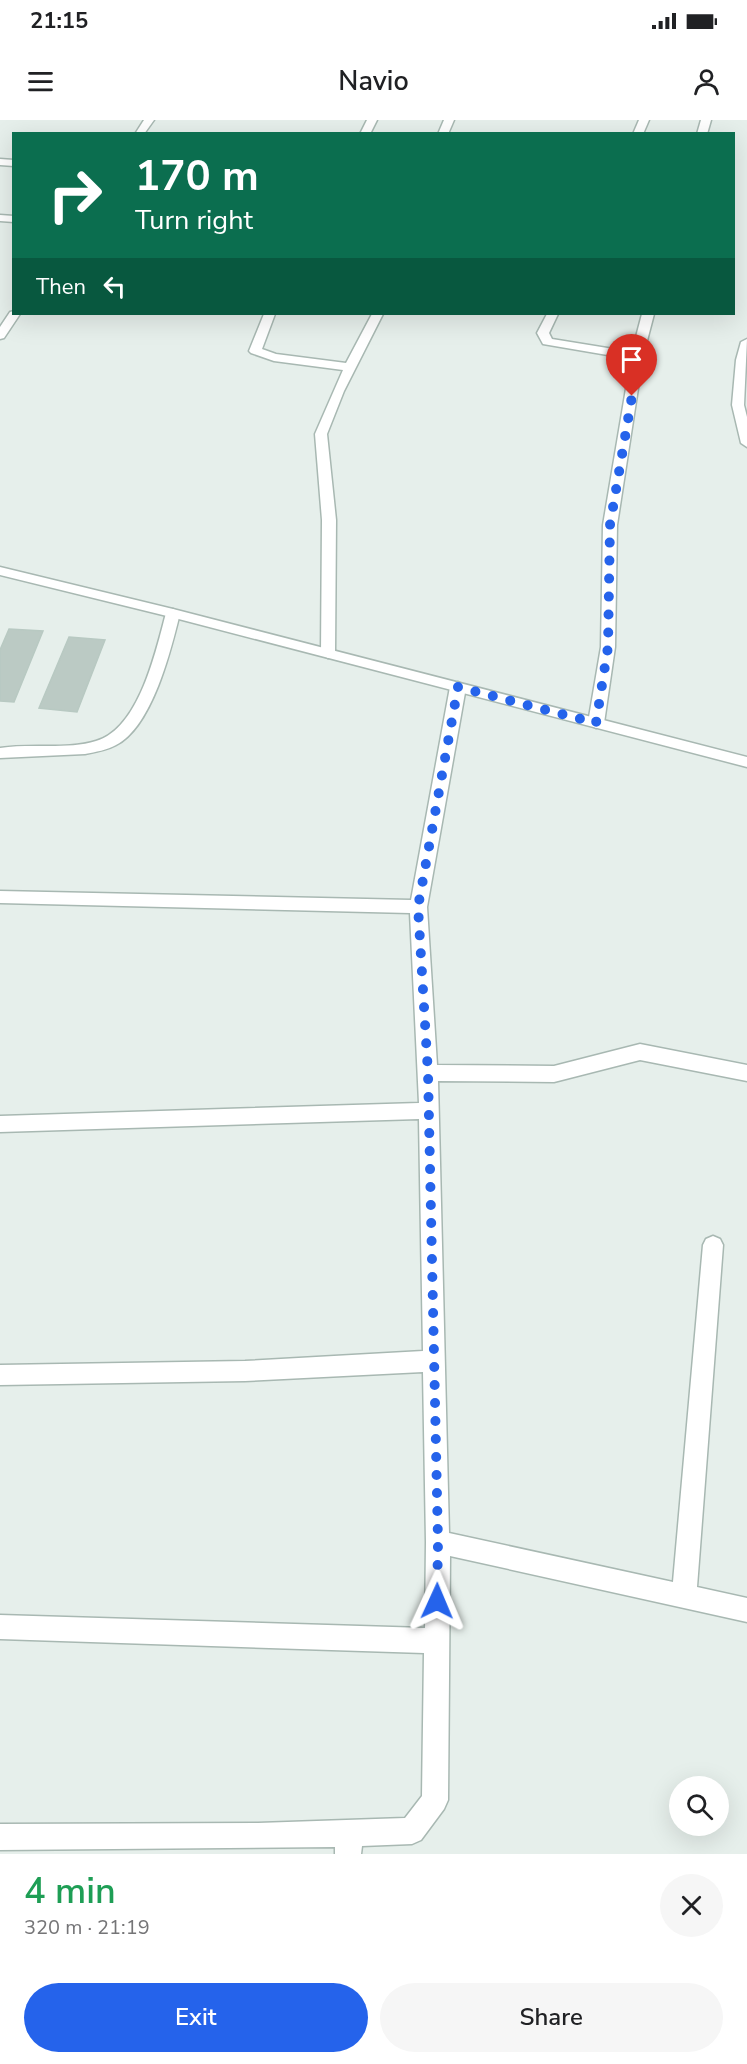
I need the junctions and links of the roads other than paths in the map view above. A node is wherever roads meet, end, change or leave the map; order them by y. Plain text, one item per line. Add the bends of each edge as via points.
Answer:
1 (13, 315) edge
2 (269, 315) edge
3 (377, 315) edge
4 (552, 315) edge
5 (648, 315) edge
6 (0, 336) edge
7 (747, 342) edge
8 (637, 356) junction
9 (351, 367) junction
10 (747, 443) edge
11 (0, 571) edge
12 (173, 613) junction
13 (328, 653) junction
14 (458, 687) junction
15 (596, 723) junction
16 (0, 753) edge
17 (747, 762) edge
18 (0, 897) edge
19 (418, 907) junction
20 (428, 1073) junction
21 (747, 1073) edge
22 (428, 1111) junction
23 (0, 1124) edge
24 (713, 1245) dead end
25 (434, 1361) junction
26 (0, 1375) edge
27 (438, 1542) junction
28 (684, 1596) junction
29 (747, 1610) edge
30 (0, 1627) edge
31 (436, 1641) junction
32 (0, 1837) edge
33 (349, 1844) edge
34 (152, 1846) edge

1 - 6 street
2 - 9 street via 255,351
3 - 9 street
4 - 8 street via 543,333 547,342
5 - 8 street
7 - 10 street via 738,405
8 - 15 street via 610,525 608,647
9 - 13 street via 321,434 329,520
11 - 12 street
12 - 13 street
12 - 16 street via 153,685 125,732 99,747
13 - 14 street
14 - 15 street
14 - 19 street
15 - 17 street
18 - 19 street
19 - 20 street
20 - 21 street via 554,1074 640,1052
20 - 22 street
22 - 23 street
22 - 25 street
24 - 28 street
25 - 26 street via 245,1371
25 - 27 street
27 - 28 street
27 - 31 street
28 - 29 street
30 - 31 street
31 - 33 street via 435,1800 412,1831
32 - 34 street
33 - 34 street

